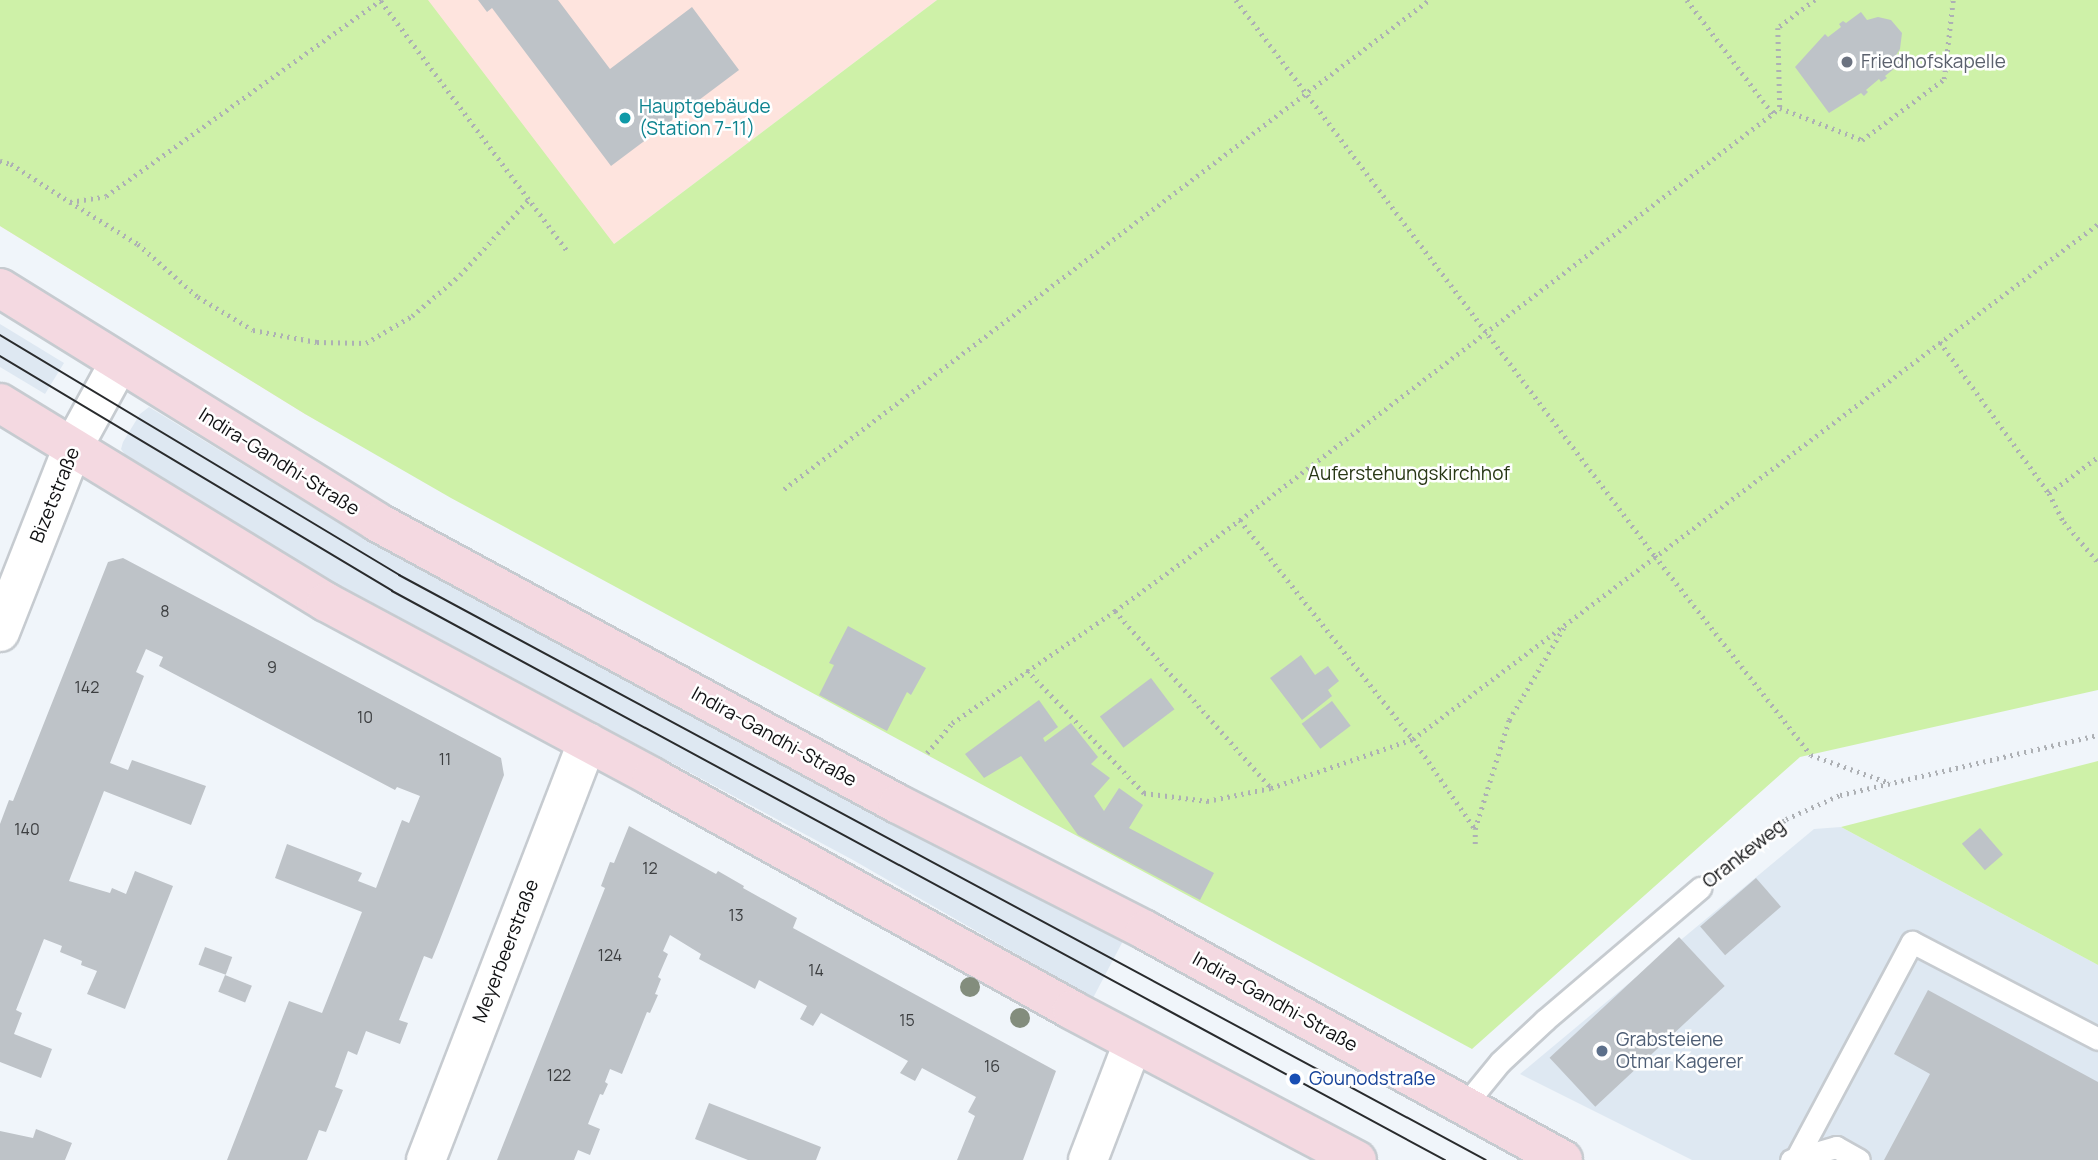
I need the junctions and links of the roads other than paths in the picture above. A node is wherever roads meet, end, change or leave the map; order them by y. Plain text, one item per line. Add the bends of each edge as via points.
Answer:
1 (0, 288) edge
2 (119, 363) junction
3 (0, 403) edge
4 (73, 447) junction
5 (0, 632) edge
6 (587, 742) junction
7 (1700, 888) road end
8 (2098, 1039) edge
9 (1133, 1043) junction
10 (1464, 1106) junction
11 (1794, 1158) edge
12 (426, 1160) edge
13 (1088, 1160) edge
14 (1357, 1160) edge
15 (1563, 1160) edge
16 (1859, 1160) edge

1 - 2 main road, Indira-Gandhi-Straße
2 - 4 street, Bizetstraße
2 - 10 main road, Indira-Gandhi-Straße via 377,522 898,804 1145,930
3 - 4 main road
4 - 5 street, Bizetstraße
4 - 6 main road via 326,602
6 - 9 main road
6 - 12 street, Meyerbeerstraße
7 - 10 lane, Orankeweg via 1500,1062
8 - 11 lane via 1912,942
9 - 13 street
9 - 14 main road
10 - 15 main road, Indira-Gandhi-Straße
11 - 16 lane via 1836,1147

